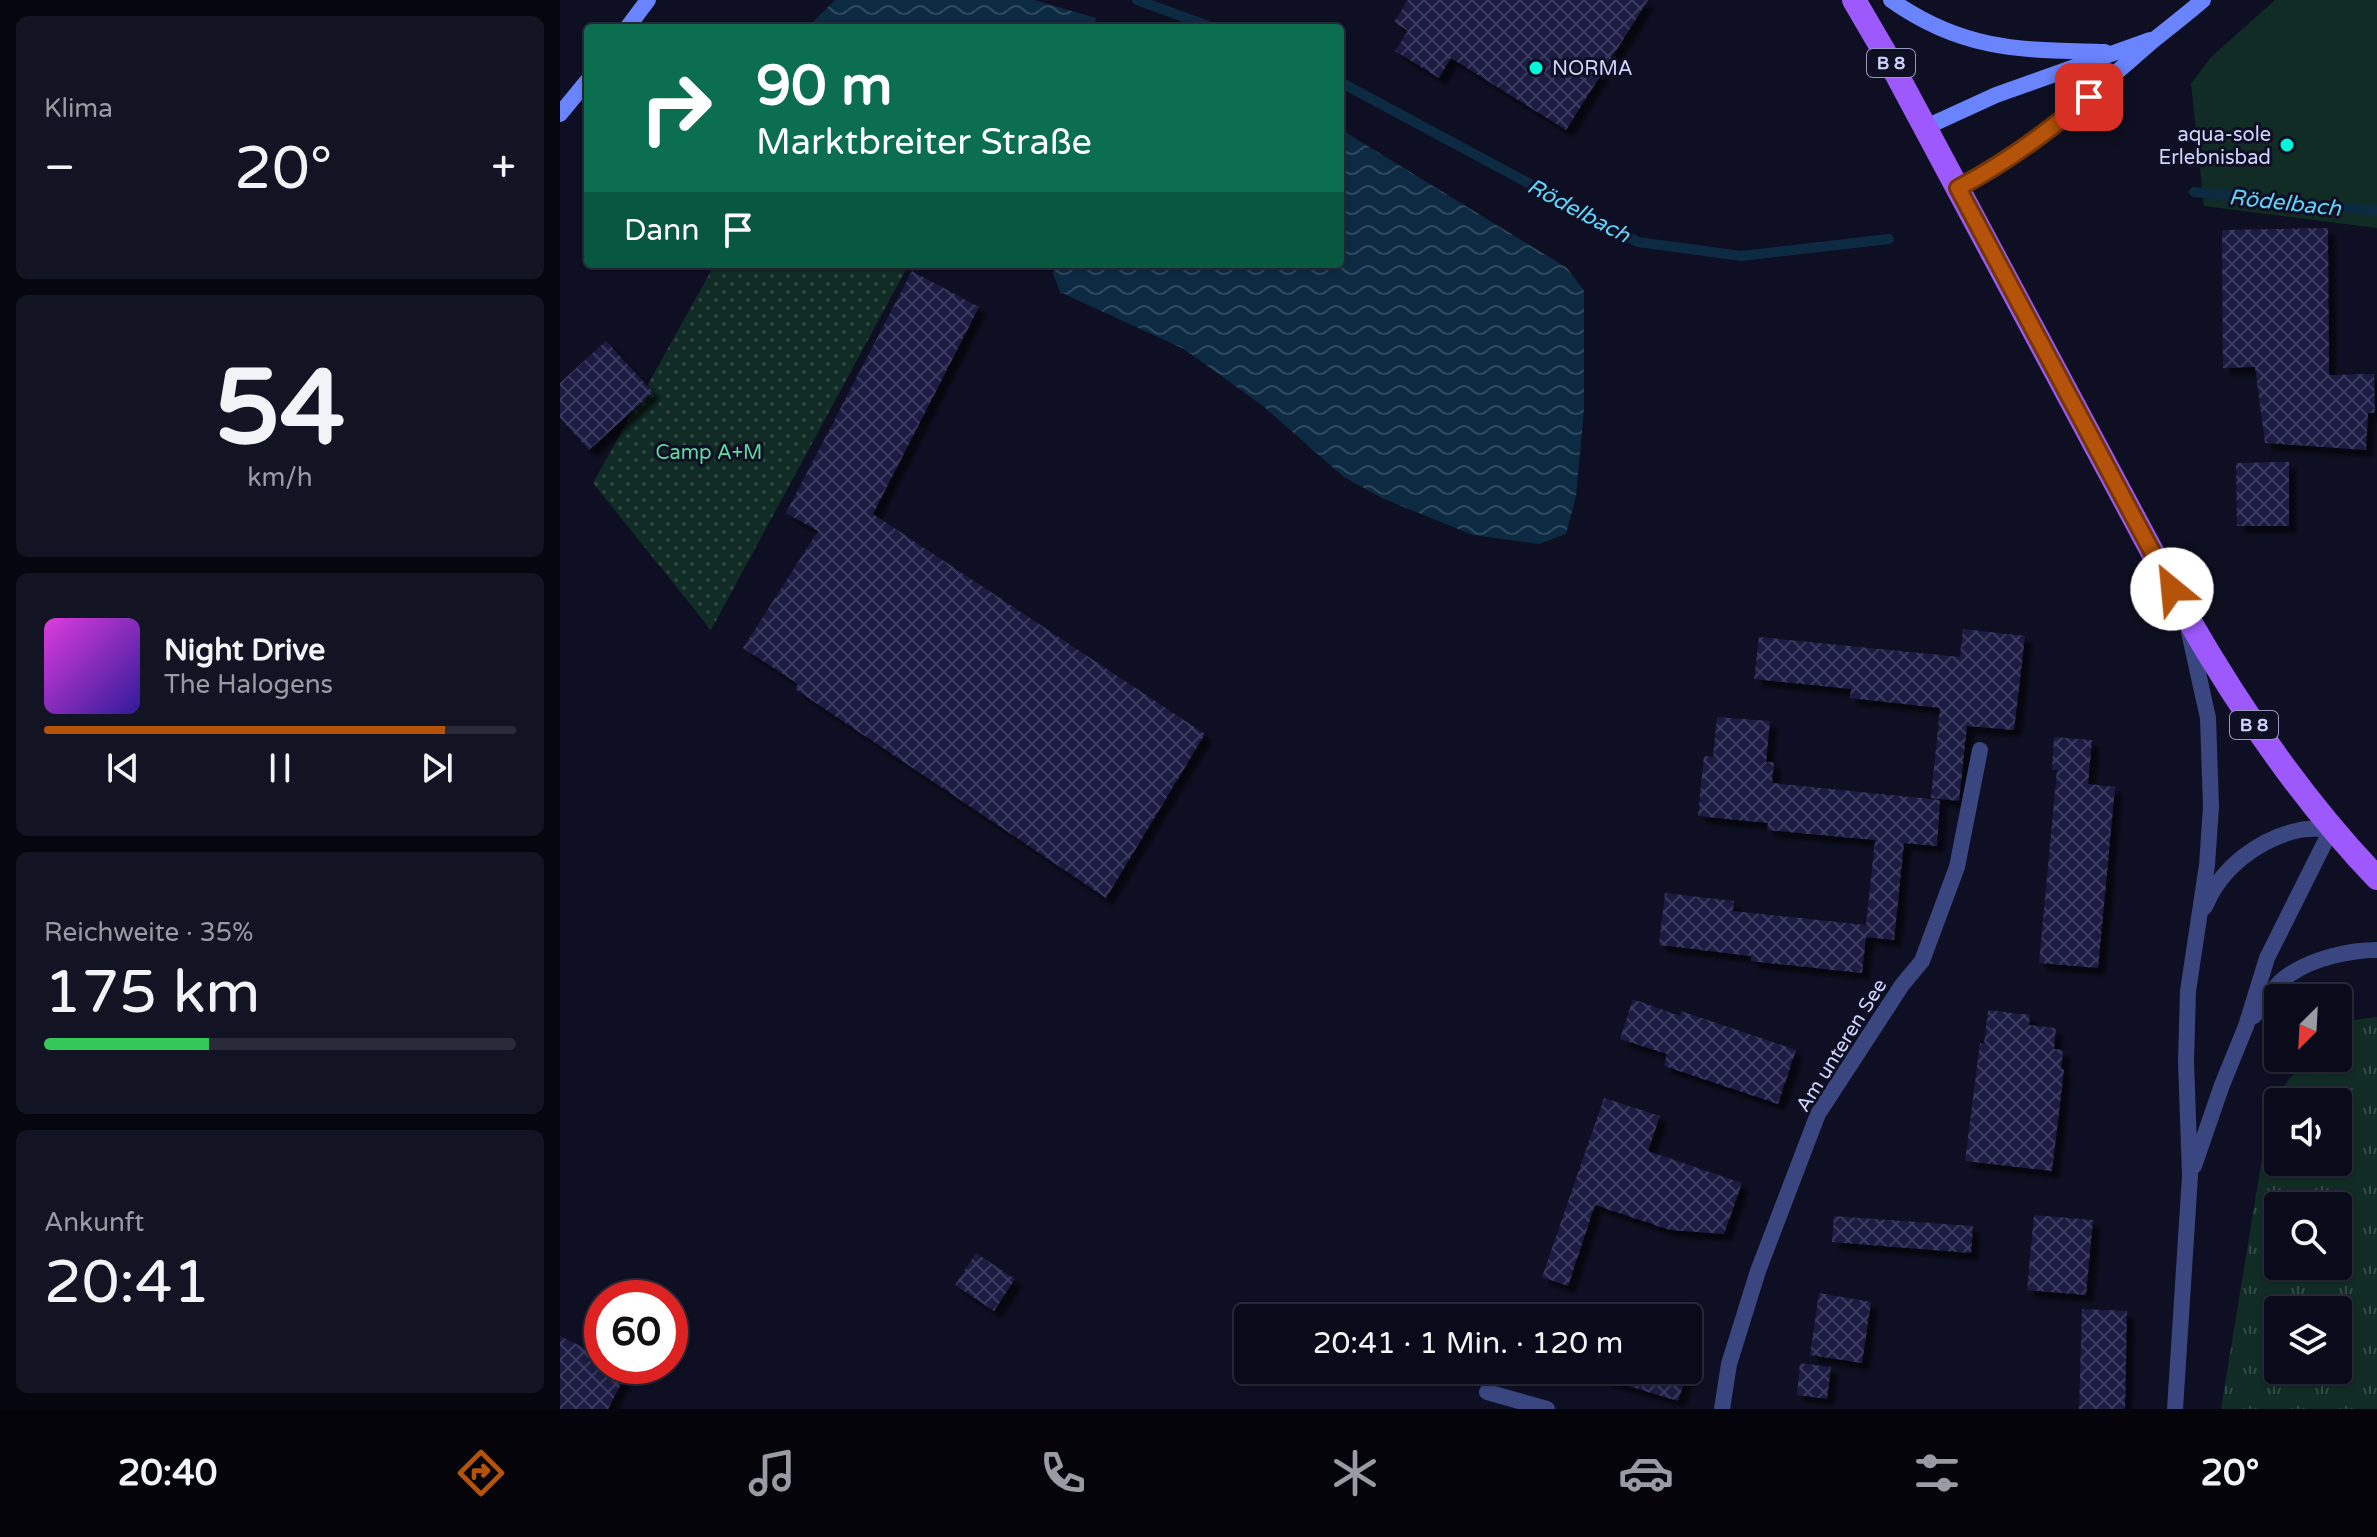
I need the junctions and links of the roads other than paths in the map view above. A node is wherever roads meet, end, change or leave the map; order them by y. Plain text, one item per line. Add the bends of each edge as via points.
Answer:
1 (648, 0) edge
2 (1854, 0) edge
3 (1891, 0) edge
4 (2203, 0) edge
5 (630, 24) edge
6 (2157, 37) junction
7 (2114, 53) junction
8 (584, 85) edge
9 (560, 114) edge
10 (1924, 128) junction
11 (1958, 188) junction
12 (2186, 615) junction
13 (1980, 750) dead end
14 (2332, 828) junction
15 (2377, 878) edge
16 (2199, 923) junction
17 (2377, 950) edge
18 (2246, 1026) junction
19 (2190, 1176) junction
20 (1487, 1392) dead end
21 (1547, 1409) edge
22 (1722, 1409) edge
23 (2175, 1409) edge

1 - 5 main road
2 - 10 main road, B 8
3 - 7 main road via 1916,18 1993,46
4 - 6 main road
6 - 7 main road
6 - 11 main road via 2071,113
7 - 10 main road via 1996,95
8 - 9 main road
10 - 11 main road, B 8
11 - 12 main road, B 8
12 - 14 main road, B 8 via 2261,735
12 - 16 street via 2208,718 2211,762
13 - 22 street, Am unteren See via 1957,867 1922,961 1818,1114 1758,1271 1729,1364
14 - 15 main road, B 8
14 - 16 street via 2300,830 2257,847 2221,879
14 - 18 street via 2267,958
16 - 19 street via 2188,991
17 - 18 street via 2329,958 2290,973
18 - 19 street
19 - 23 street
20 - 21 street

